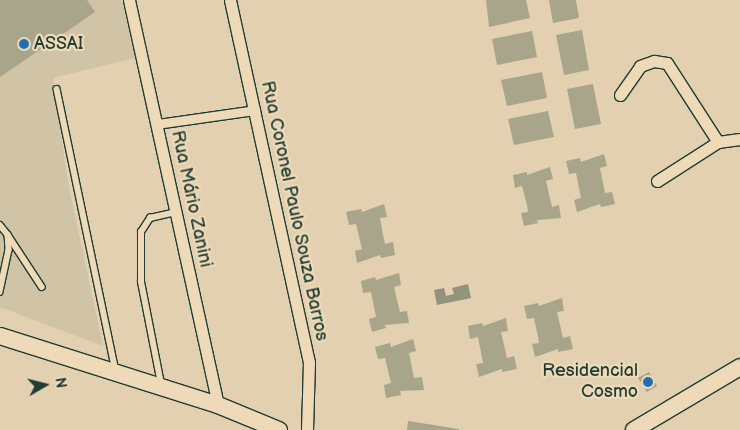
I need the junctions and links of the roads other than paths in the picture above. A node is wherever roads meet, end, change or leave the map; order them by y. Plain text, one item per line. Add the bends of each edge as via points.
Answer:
1 (129, 0) edge
2 (230, 0) edge
3 (57, 89) dead end
4 (620, 94) dead end
5 (255, 110) junction
6 (157, 124) junction
7 (740, 139) edge
8 (718, 142) junction
9 (657, 181) dead end
10 (176, 212) junction
11 (0, 225) edge
12 (8, 235) junction
13 (42, 287) dead end
14 (0, 292) edge
15 (0, 336) edge
16 (740, 367) edge
17 (117, 374) junction
18 (162, 387) junction
19 (218, 405) junction
20 (279, 430) edge
21 (307, 430) edge
22 (634, 430) edge

1 - 6 street, Rua Mário Zanini
2 - 5 street, Rua Coronel Paulo Souza Barros
3 - 17 lane
4 - 8 street via 640,66 654,61 667,62
5 - 6 street
5 - 21 street, Rua Coronel Paulo Souza Barros via 309,362
6 - 10 street, Rua Mário Zanini
7 - 8 street
8 - 9 street
10 - 18 lane via 150,218 141,232 141,282
10 - 19 street, Rua Mário Zanini
11 - 12 lane
12 - 13 lane
12 - 14 lane
15 - 17 main road
16 - 22 main road
17 - 18 main road
18 - 19 main road
19 - 20 main road

